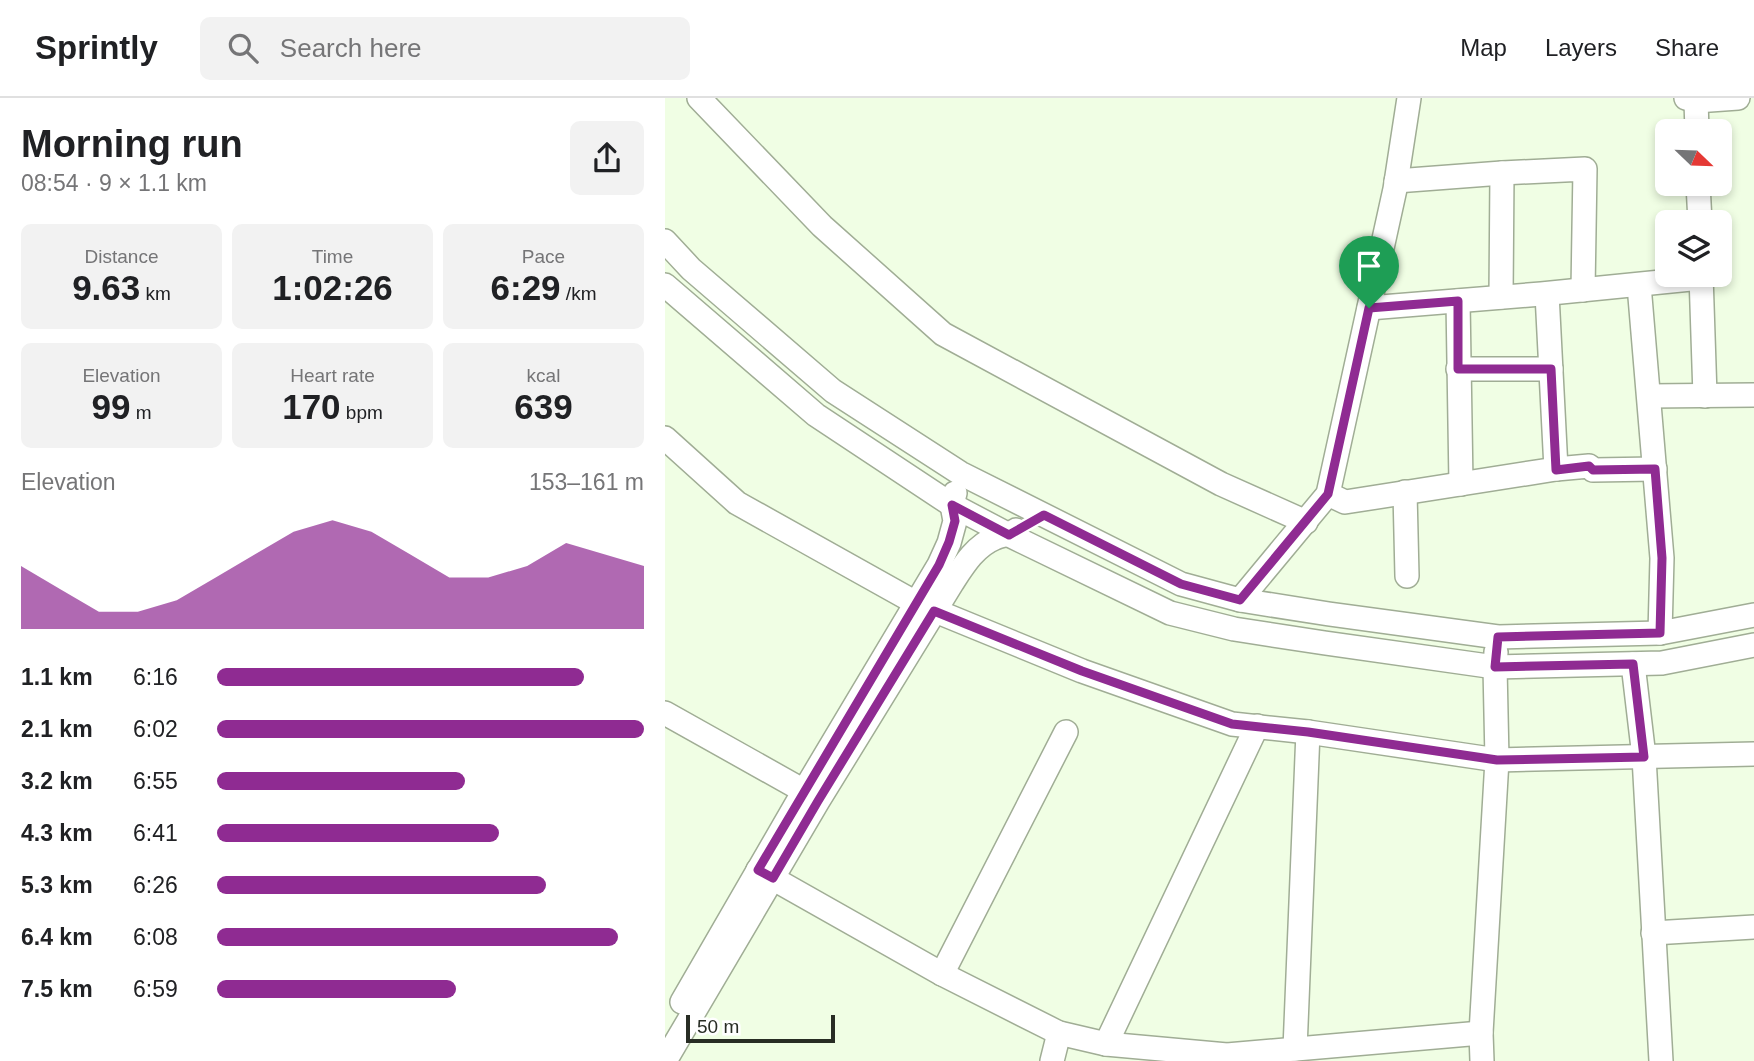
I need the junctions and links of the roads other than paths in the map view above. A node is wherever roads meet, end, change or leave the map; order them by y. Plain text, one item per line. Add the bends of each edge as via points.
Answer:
1 (699, 98) edge
2 (1409, 98) edge
3 (1738, 98) edge
4 (1691, 99) edge
5 (1695, 119) edge
6 (1502, 173) junction
7 (1396, 181) junction
8 (665, 241) edge
9 (1655, 283) edge
10 (665, 285) edge
11 (1639, 285) junction
12 (1701, 287) edge
13 (1583, 290) junction
14 (1547, 294) junction
15 (1501, 297) junction
16 (1458, 301) junction
17 (1369, 308) junction
18 (1458, 369) junction
19 (1551, 369) junction
20 (1754, 395) edge
21 (1649, 396) junction
22 (1706, 396) junction
23 (665, 438) edge
24 (1655, 469) junction
25 (1556, 470) junction
26 (960, 473) junction
27 (1461, 484) junction
28 (1405, 492) junction
29 (1328, 494) junction
30 (952, 505) junction
31 (1044, 515) junction
32 (1306, 522) junction
33 (1009, 535) junction
34 (1407, 576) dead end
35 (1240, 600) junction
36 (925, 607) junction
37 (1754, 615) edge
38 (1660, 633) junction
39 (1498, 637) junction
40 (1754, 645) edge
41 (1633, 664) junction
42 (1495, 667) junction
43 (665, 713) edge
44 (1257, 726) junction
45 (1066, 732) dead end
46 (1308, 732) junction
47 (1754, 754) edge
48 (1644, 757) junction
49 (1497, 760) junction
50 (804, 791) junction
51 (766, 874) junction
52 (1754, 927) edge
53 (1653, 933) junction
54 (942, 974) junction
55 (665, 1032) edge
56 (1059, 1033) junction
57 (1481, 1033) junction
58 (1106, 1044) junction
59 (1295, 1049) junction
60 (1226, 1058) edge
61 (666, 1060) edge
62 (1052, 1061) edge
63 (1482, 1061) edge
64 (1661, 1061) edge

1 - 32 street via 822,226 943,334 1221,484
2 - 7 street
3 - 4 street
4 - 5 street
6 - 7 street
6 - 13 street via 1585,169
6 - 15 street
7 - 17 street
8 - 26 street via 691,269 833,391
9 - 11 street
10 - 30 street via 816,415
11 - 13 street
11 - 21 street
12 - 22 street
13 - 14 street
14 - 15 street
14 - 19 street
15 - 16 street
16 - 17 street
16 - 18 street
17 - 29 street
18 - 19 street
18 - 27 street
19 - 25 street
20 - 22 street
21 - 22 street
21 - 24 street
23 - 36 street via 737,503
24 - 25 street via 1593,470 1589,466
24 - 38 street via 1662,558
25 - 27 street
26 - 30 street
26 - 31 street
27 - 28 street
28 - 29 street via 1345,502
28 - 34 street
29 - 32 street
30 - 33 street
30 - 36 street via 955,521
31 - 33 street
31 - 35 street via 1181,584
32 - 35 street
33 - 36 street via 982,546
33 - 42 street via 1170,613 1234,629
35 - 39 street
36 - 44 street via 1094,675 1232,724
36 - 50 street
36 - 51 street via 818,801
37 - 38 street
38 - 39 street
39 - 42 street
40 - 41 street via 1663,663
41 - 42 street
41 - 48 street
42 - 49 street
43 - 50 street
44 - 46 street
44 - 58 street
45 - 54 street
46 - 49 street
46 - 59 street
47 - 48 street
48 - 49 street
48 - 53 street
49 - 57 street
50 - 51 street
51 - 54 street
51 - 55 street
51 - 61 street
52 - 53 street
53 - 64 street
54 - 56 street
56 - 58 street
56 - 62 street
57 - 59 street
57 - 63 street
58 - 60 street
59 - 60 street

